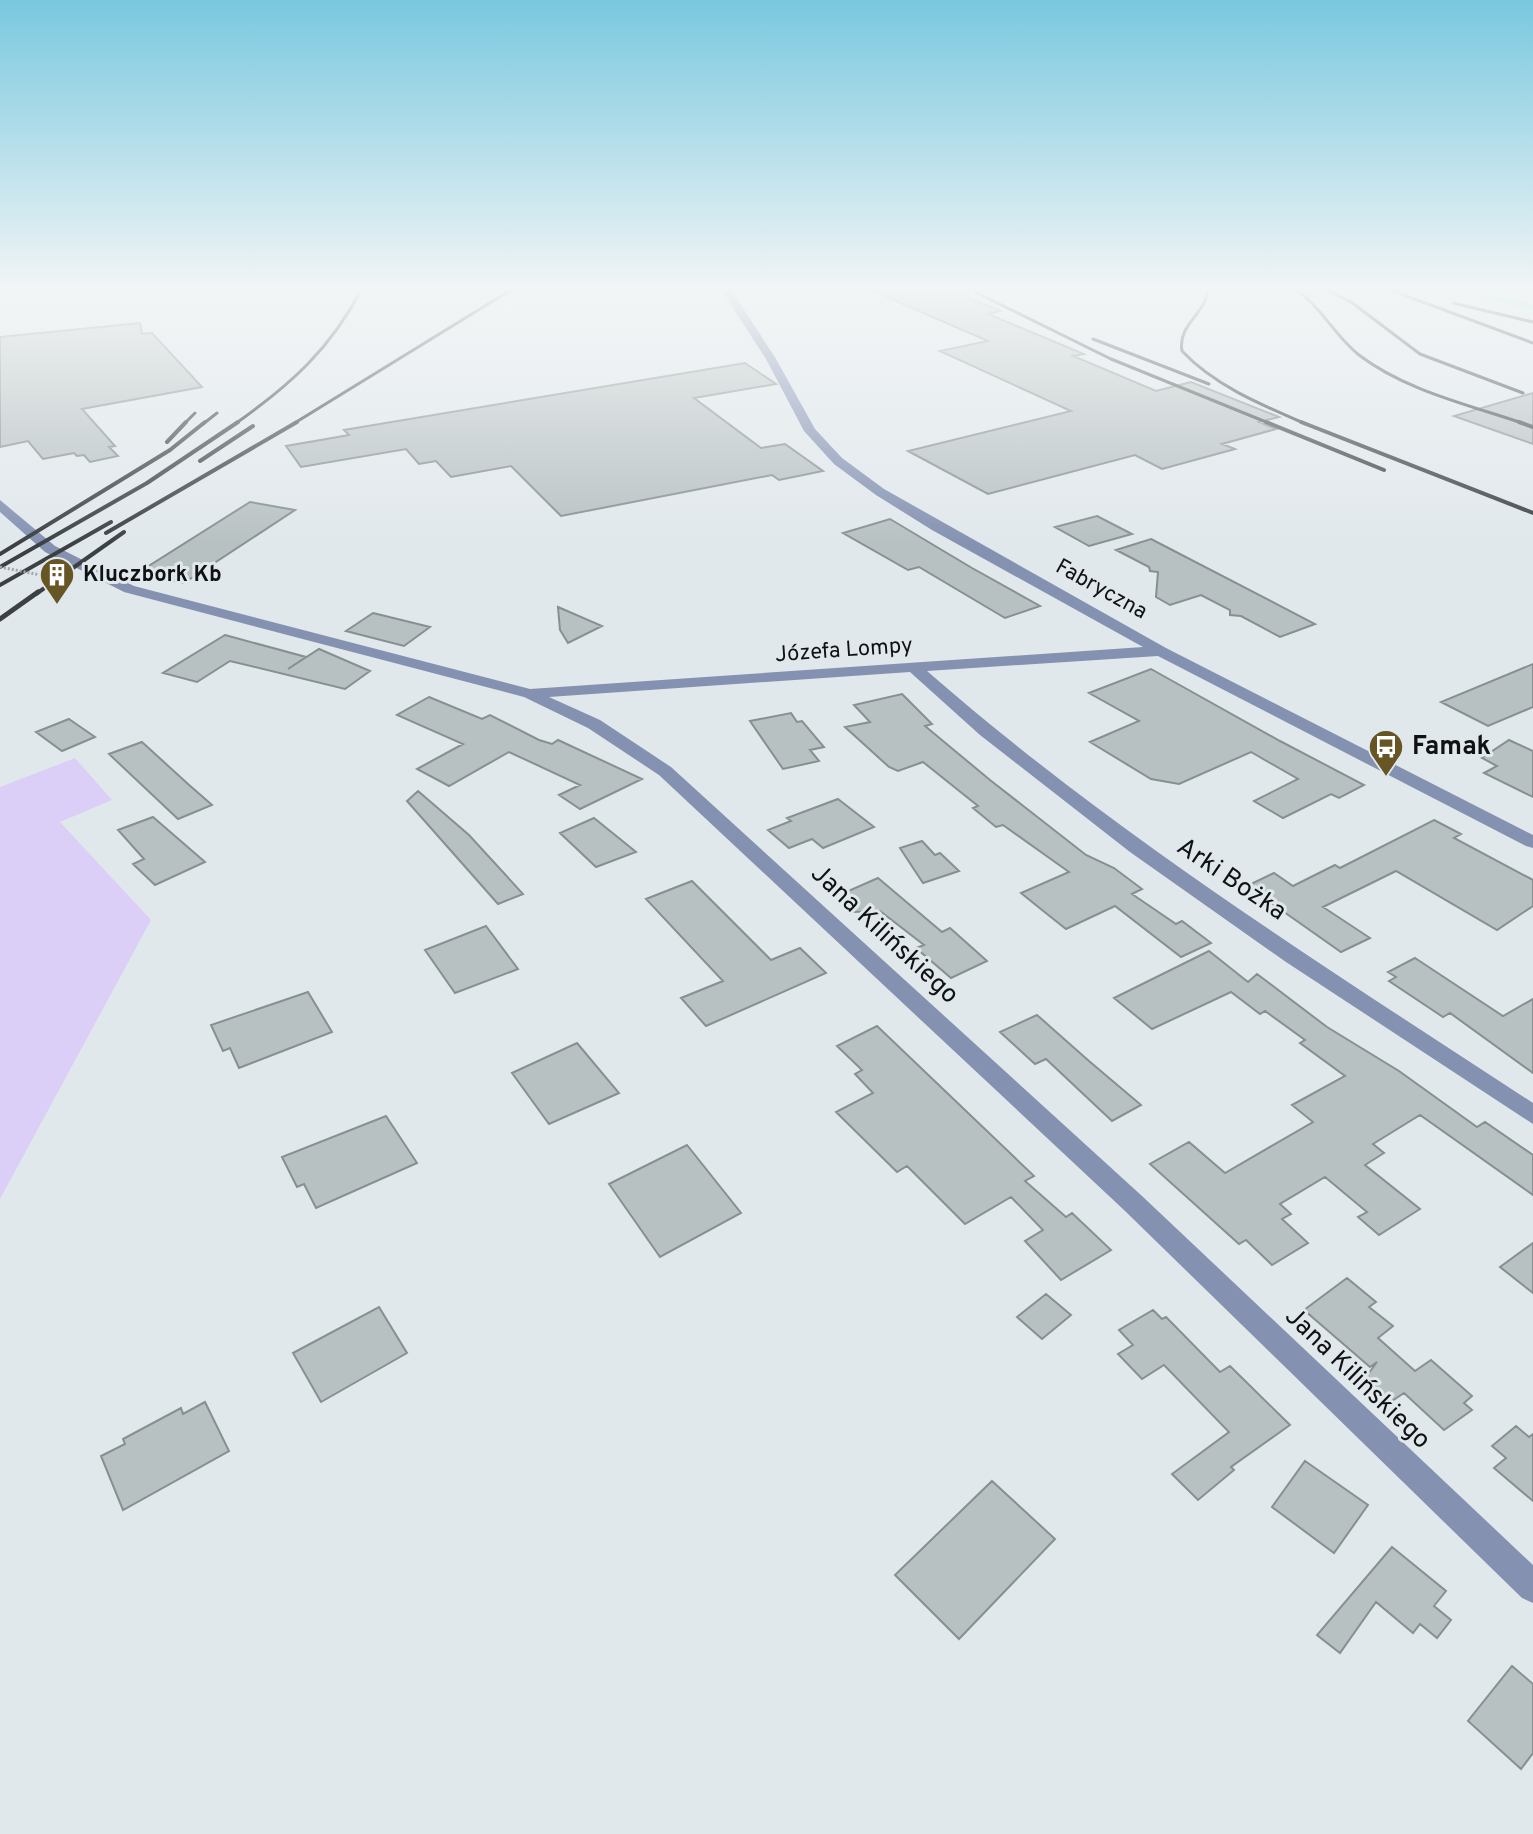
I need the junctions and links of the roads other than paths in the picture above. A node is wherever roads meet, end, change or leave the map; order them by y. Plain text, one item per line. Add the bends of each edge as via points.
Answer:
1 (779, 374) edge
2 (0, 504) edge
3 (7, 524) edge
4 (1161, 651) junction
5 (914, 668) junction
6 (530, 694) junction
7 (1533, 842) edge
8 (1533, 1115) edge
9 (1533, 1587) edge

1 - 4 street, Fabryczna via 810,431 838,461 937,527
2 - 3 street, Jana Kilińskiego
3 - 6 street, Jana Kilińskiego via 129,589
4 - 5 street, Józefa Lompy
4 - 7 street, Fabryczna
5 - 6 street, Józefa Lompy
5 - 8 street, Arki Bożka via 991,740 1068,799
6 - 9 street, Jana Kilińskiego via 594,724 665,771 1133,1203

